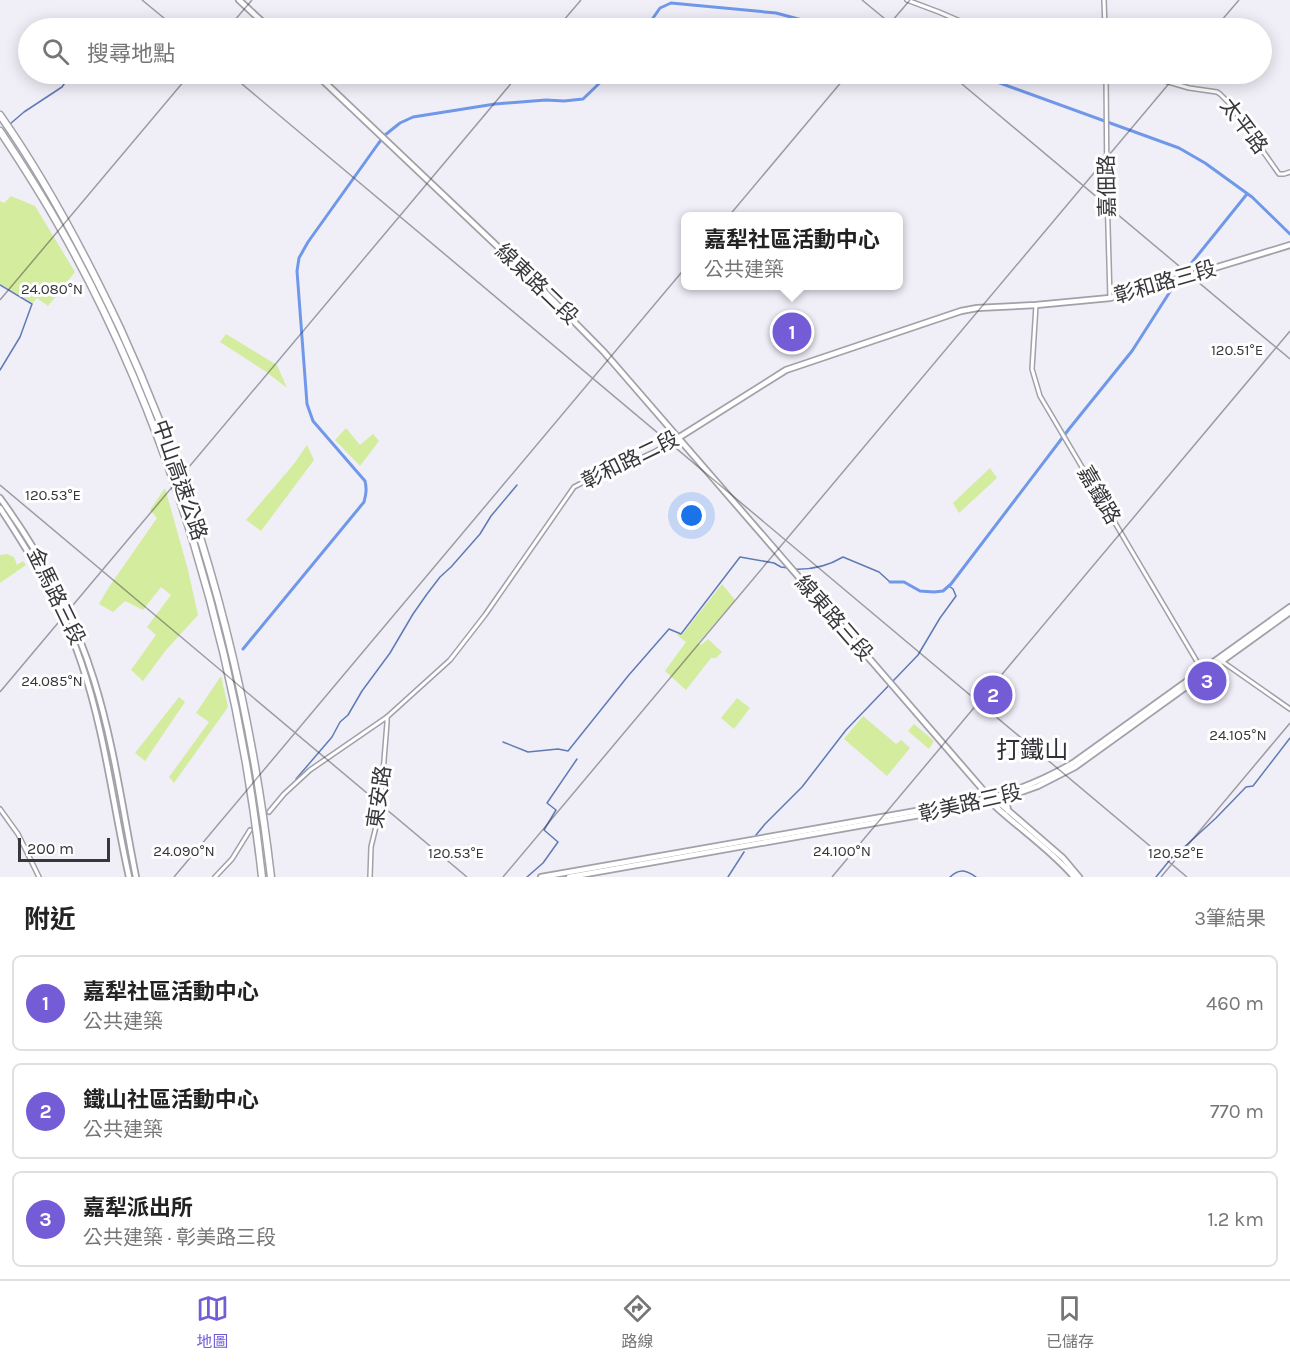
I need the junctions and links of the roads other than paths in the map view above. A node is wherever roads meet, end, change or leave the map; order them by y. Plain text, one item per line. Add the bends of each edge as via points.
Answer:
1 (240, 0) edge
2 (907, 0) edge
3 (1104, 0) edge
4 (259, 18) edge
5 (953, 18) edge
6 (1105, 18) edge
7 (327, 84) edge
8 (1106, 84) edge
9 (1175, 84) edge
10 (0, 115) edge
11 (1, 132) edge
12 (1290, 172) edge
13 (1290, 245) edge
14 (1110, 298) junction
15 (1036, 305) junction
16 (678, 438) junction
17 (0, 498) edge
18 (0, 508) edge
19 (1290, 608) edge
20 (1290, 612) edge
21 (1220, 660) junction
22 (1203, 672) junction
23 (1290, 709) edge
24 (387, 717) junction
25 (1011, 795) junction
26 (993, 800) junction
27 (0, 810) edge
28 (1008, 811) junction
29 (269, 812) tunnel mouth
30 (250, 830) tunnel mouth
31 (662, 858) junction
32 (39, 877) edge
33 (129, 877) edge
34 (136, 877) edge
35 (215, 877) edge
36 (262, 877) edge
37 (271, 877) edge
38 (370, 877) edge
39 (541, 877) edge
40 (569, 877) edge
41 (1074, 877) edge
42 (1079, 877) edge

1 - 4 main road
2 - 5 street
3 - 6 street
7 - 16 main road, 線東路二段 via 576,321
8 - 14 street, 嘉佃路
9 - 12 street, 太平路 via 1217,92 1279,174
10 - 37 highway, 中山高速公路 via 62,214 96,278 159,417 195,520 231,648
11 - 36 highway, 中山高速公路 via 63,232 99,303 172,477 224,653 248,774
13 - 14 main road, 彰和路三段
14 - 15 main road, 彰和路三段
15 - 16 main road, 彰和路二段 via 961,311 786,370
15 - 22 street, 嘉鐵路 via 1032,369 1040,396
16 - 24 street, 彰和路二段 via 574,487 450,660
16 - 26 main road, 線東路三段
17 - 34 main road, 金馬路三段 via 63,603 92,673
18 - 33 main road, 金馬路三段 via 58,606 81,662 109,772
19 - 21 main road
20 - 21 main road
21 - 22 main road, 彰美路三段
21 - 23 street
22 - 25 main road, 彰美路三段 via 1075,766
22 - 26 main road, 彰美路三段 via 1072,763
24 - 29 street, 彰和路二段 via 310,770
24 - 38 street, 東安路
25 - 26 main road, 彰美路三段
25 - 28 main road
26 - 28 main road
26 - 31 main road, 彰美路三段
26 - 41 main road
27 - 32 street via 18,834
28 - 42 main road via 1063,858
30 - 35 street via 232,860
31 - 39 main road
31 - 40 main road

